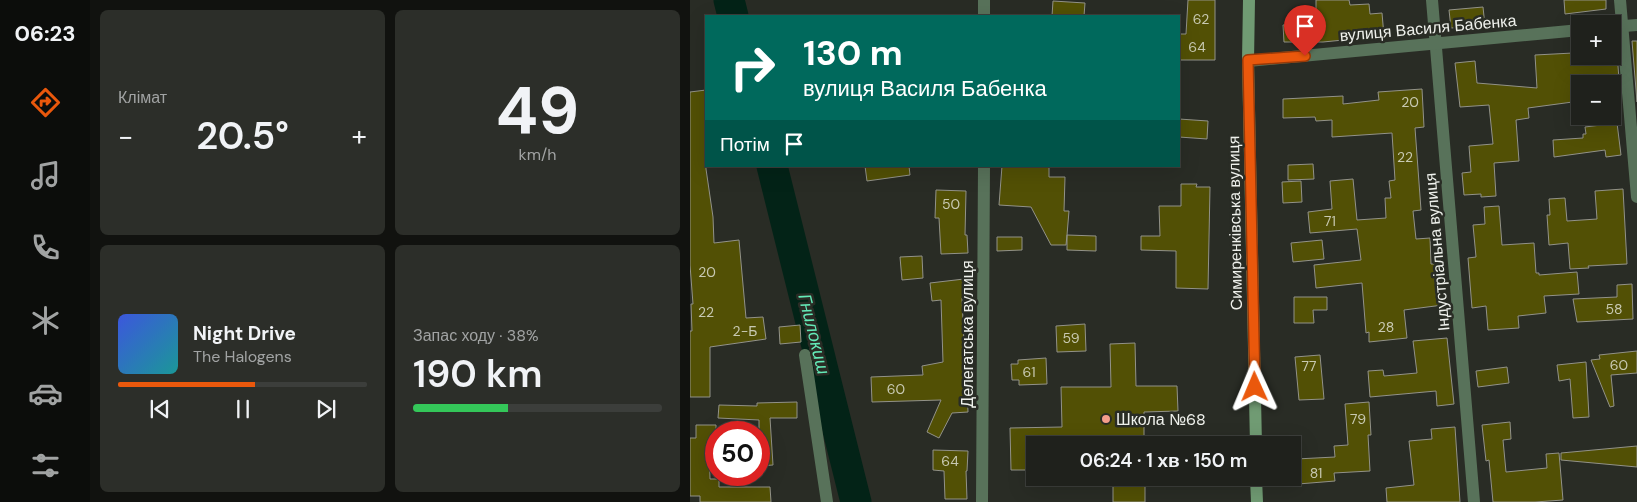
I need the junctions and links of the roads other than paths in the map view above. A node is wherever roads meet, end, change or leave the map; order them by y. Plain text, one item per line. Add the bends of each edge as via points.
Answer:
1 (984, 0) edge
2 (1249, 0) edge
3 (1432, 0) edge
4 (1620, 0) edge
5 (984, 15) edge
6 (1619, 15) edge
7 (1637, 25) edge
8 (1621, 27) edge
9 (1571, 31) edge
10 (1437, 44) junction
11 (1621, 54) edge
12 (1248, 60) junction
13 (984, 167) edge
14 (1637, 197) edge
15 (805, 355) dead end
16 (1256, 436) edge
17 (1256, 486) edge
18 (827, 502) edge
19 (982, 502) edge
20 (1257, 502) edge
21 (1474, 502) edge

1 - 5 street
2 - 12 main road, Симиренківська вулиця
3 - 10 street, Індустріальна вулиця
4 - 6 street
7 - 8 street
9 - 10 street, вулиця Василя Бабенка
10 - 12 street, вулиця Василя Бабенка
10 - 21 street, Індустріальна вулиця
11 - 14 street
12 - 16 main road, Симиренківська вулиця
13 - 19 street, Делегатська вулиця
15 - 18 street
17 - 20 main road

